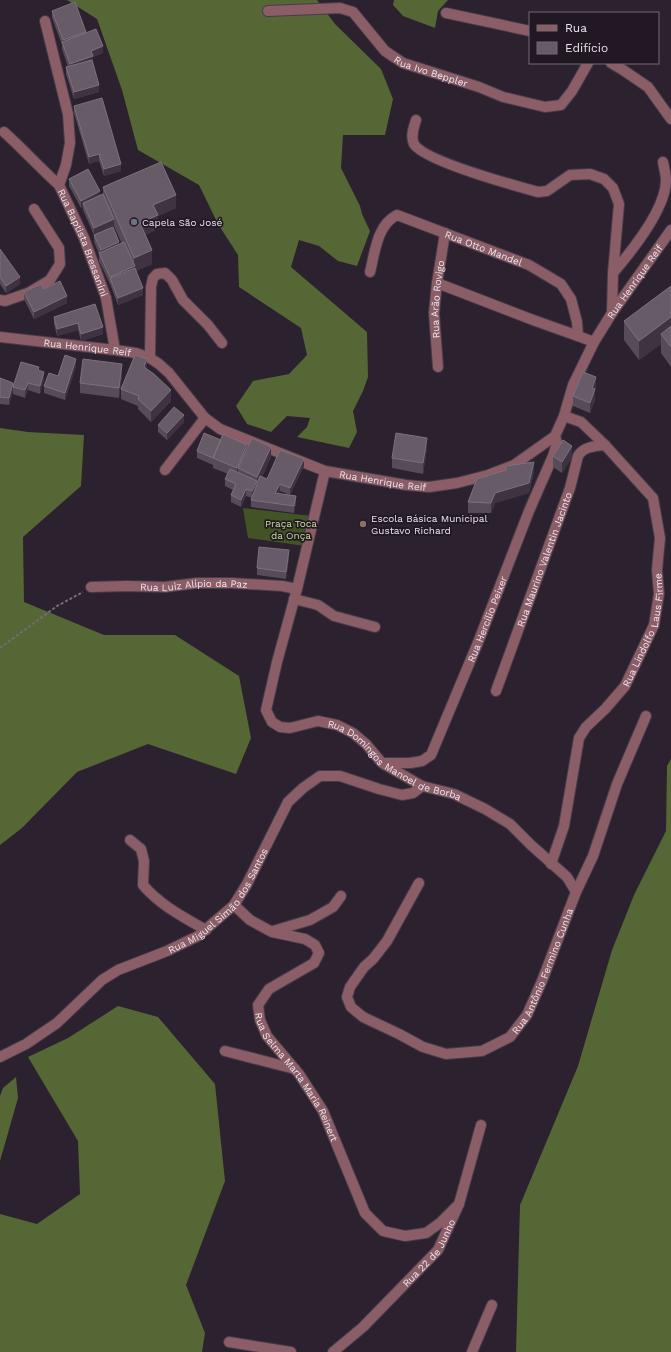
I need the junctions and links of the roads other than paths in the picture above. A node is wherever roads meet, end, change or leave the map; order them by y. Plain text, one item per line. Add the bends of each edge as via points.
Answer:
1 (268, 11) dead end
2 (446, 13) dead end
3 (45, 21) dead end
4 (529, 31) edge
5 (587, 64) edge
6 (613, 64) edge
7 (671, 119) edge
8 (416, 120) dead end
9 (4, 132) dead end
10 (663, 162) dead end
11 (59, 185) junction
12 (34, 209) dead end
13 (671, 230) edge
14 (445, 233) junction
15 (370, 272) dead end
16 (613, 273) junction
17 (437, 283) junction
18 (0, 300) edge
19 (612, 313) junction
20 (578, 336) junction
21 (0, 337) edge
22 (594, 342) junction
23 (222, 343) dead end
24 (115, 350) junction
25 (150, 358) junction
26 (438, 366) dead end
27 (564, 416) junction
28 (205, 418) junction
29 (555, 436) junction
30 (605, 445) junction
31 (165, 470) dead end
32 (325, 471) junction
33 (91, 587) road end
34 (296, 594) junction
35 (375, 627) dead end
36 (496, 691) dead end
37 (646, 716) dead end
38 (382, 763) junction
39 (422, 786) junction
40 (130, 840) dead end
41 (551, 864) junction
42 (419, 883) dead end
43 (576, 892) junction
44 (341, 896) dead end
45 (234, 905) junction
46 (206, 930) junction
47 (272, 932) junction
48 (226, 1051) dead end
49 (0, 1057) edge
50 (295, 1069) junction
51 (481, 1125) dead end
52 (459, 1204) junction
53 (492, 1305) dead end
54 (229, 1342) dead end
55 (292, 1352) edge
56 (333, 1352) edge
57 (472, 1352) edge

1 - 5 street, Rua Ivo Beppler via 340,8 353,12 385,51 403,63 503,97 545,107 561,105
2 - 4 street
3 - 11 street, Rua Baptista Bressanini via 68,114 70,143
6 - 7 street via 648,87
8 - 16 street via 412,133 414,144 423,152 477,174 538,192 548,191 570,175 590,174 604,180 613,188 619,204
9 - 11 street
10 - 16 street via 666,181 662,201 638,243
11 - 24 street, Rua Baptista Bressanini via 84,238 106,298
12 - 18 street via 59,248 60,264 50,280 28,293
13 - 19 street, Rua Henrique Reif
14 - 15 street, Rua Otto Mandel via 397,215 390,219 378,238
14 - 17 street, Rua Arão Rovigo
14 - 20 street, Rua Otto Mandel via 530,265 561,284 571,299
16 - 19 street
17 - 20 street
17 - 26 street, Rua Arão Rovigo via 434,313
19 - 22 street, Rua Henrique Reif
20 - 22 street
21 - 24 street, Rua Henrique Reif
22 - 27 street, Rua Henrique Reif via 573,385
23 - 25 street via 183,300 172,280 165,273 157,274 150,287
24 - 25 street, Rua Henrique Reif
25 - 28 street, Rua Henrique Reif via 169,373
27 - 29 street, Rua Henrique Reif
27 - 30 street, Rua Lindolfo Laus Firme via 581,422
28 - 31 street
28 - 32 street, Rua Henrique Reif via 220,429
29 - 32 street, Rua Henrique Reif via 514,465 457,484 429,487 406,485
29 - 38 street, Rua Hercílio Peixer via 557,443 553,456 431,755 422,761 410,763
30 - 36 street, Rua Maurino Valentin Jacinto via 587,448 578,456 570,488
30 - 41 street, Rua Lindolfo Laus Firme via 653,498 660,538 657,570 659,594 654,626 625,686 586,727 579,738 564,826
32 - 34 street, Rua Domingos Manoel de Borba
33 - 34 street, Rua Luiz Alípio da Paz via 165,587 197,583 232,583 282,586
34 - 35 street, Rua Luiz Alípio da Paz via 334,616
34 - 38 street, Rua Domingos Manoel de Borba via 266,710 272,722 280,727 290,728 318,722 337,725 353,733
37 - 43 street, Rua Antônio Fermino Cunha via 616,784 593,856
38 - 39 street, Rua Domingos Manoel de Borba
39 - 41 street, Rua Domingos Manoel de Borba via 454,794 485,808 510,824
39 - 45 street, Rua Miguel Simão dos Santos via 413,794 402,795 340,776 320,776 288,802
40 - 46 street via 141,849 144,861 142,885 153,897 180,916
41 - 43 street, Rua Domingos Manoel de Borba via 567,877
42 - 43 street, Rua Antônio Fermino Cunha via 387,941 350,986 347,997 351,1007 363,1017 423,1047 446,1054 482,1051 510,1037 527,1015
44 - 47 street via 333,907 310,920
45 - 46 street, Rua Miguel Simão dos Santos
45 - 47 street, Rua Selma Marta Maria Reinert via 250,920
46 - 49 street, Rua Miguel Simão dos Santos via 167,951 118,970 102,980 57,1023 26,1044
47 - 50 street, Rua Selma Marta Maria Reinert via 305,939 315,945 318,953 314,963 269,989 258,1005 260,1020 267,1036
48 - 50 street
50 - 52 street, Rua Selma Marta Maria Reinert via 323,1111 365,1213 383,1232 405,1236 426,1232 440,1223
51 - 52 street, Rua 22 de Junho
52 - 56 street, Rua 22 de Junho via 438,1250 363,1326
53 - 57 street
54 - 55 street

